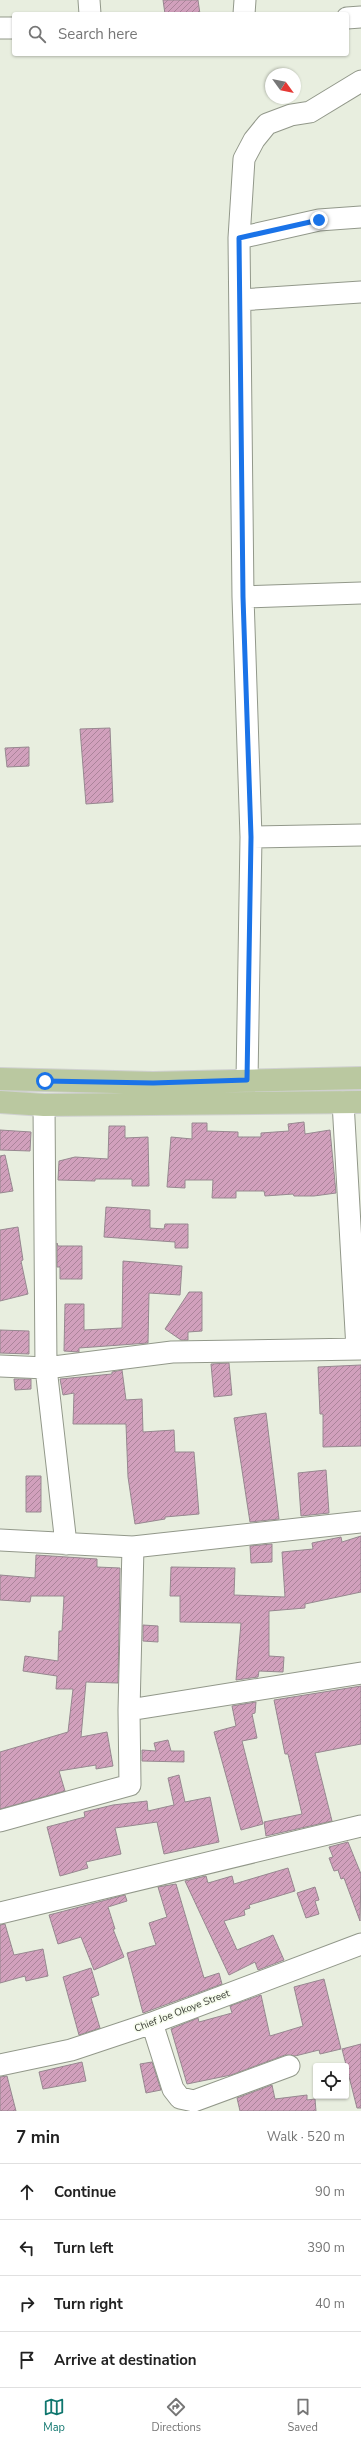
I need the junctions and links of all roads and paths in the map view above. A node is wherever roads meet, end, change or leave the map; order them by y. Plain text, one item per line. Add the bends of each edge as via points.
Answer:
1 (89, 0) edge
2 (245, 0) edge
3 (90, 12) edge
4 (244, 12) edge
5 (361, 17) edge
6 (349, 18) edge
7 (0, 28) edge
8 (12, 28) edge
9 (361, 81) edge
10 (361, 217) edge
11 (239, 238) junction
12 (361, 292) edge
13 (240, 300) junction
14 (361, 593) edge
15 (243, 597) junction
16 (361, 835) edge
17 (251, 837) junction
18 (361, 1078) edge
19 (0, 1079) edge
20 (247, 1080) junction
21 (0, 1102) edge
22 (352, 1102) edge
23 (44, 1105) junction
24 (359, 1349) edge
25 (0, 1366) edge
26 (46, 1368) junction
27 (361, 1522) edge
28 (0, 1540) edge
29 (66, 1544) junction
30 (133, 1547) junction
31 (361, 1673) edge
32 (129, 1710) junction
33 (0, 1821) edge
34 (361, 1826) edge
35 (0, 1913) edge
36 (361, 1944) edge
37 (152, 2023) junction
38 (0, 2065) edge
39 (289, 2066) dead end

1 - 3 street
2 - 4 street
5 - 6 street
7 - 8 street
9 - 11 street via 310,112 291,115 267,124 254,140 244,158
10 - 11 street via 319,220
11 - 13 street
12 - 13 street
13 - 15 street
14 - 15 street
15 - 17 street
16 - 17 street
17 - 20 street
18 - 20 main road
19 - 20 main road via 153,1083
21 - 23 main road
22 - 23 main road
22 - 24 street
23 - 26 street
24 - 26 street via 172,1352
25 - 26 street
26 - 29 street
27 - 30 street
28 - 29 street
29 - 30 street
30 - 32 street
31 - 32 street
32 - 33 street via 130,1785
34 - 35 street
36 - 37 street, Chief Joe Okoye Street
37 - 38 street, Chief Joe Okoye Street via 72,2050
37 - 39 street via 173,2089 180,2098 194,2101

